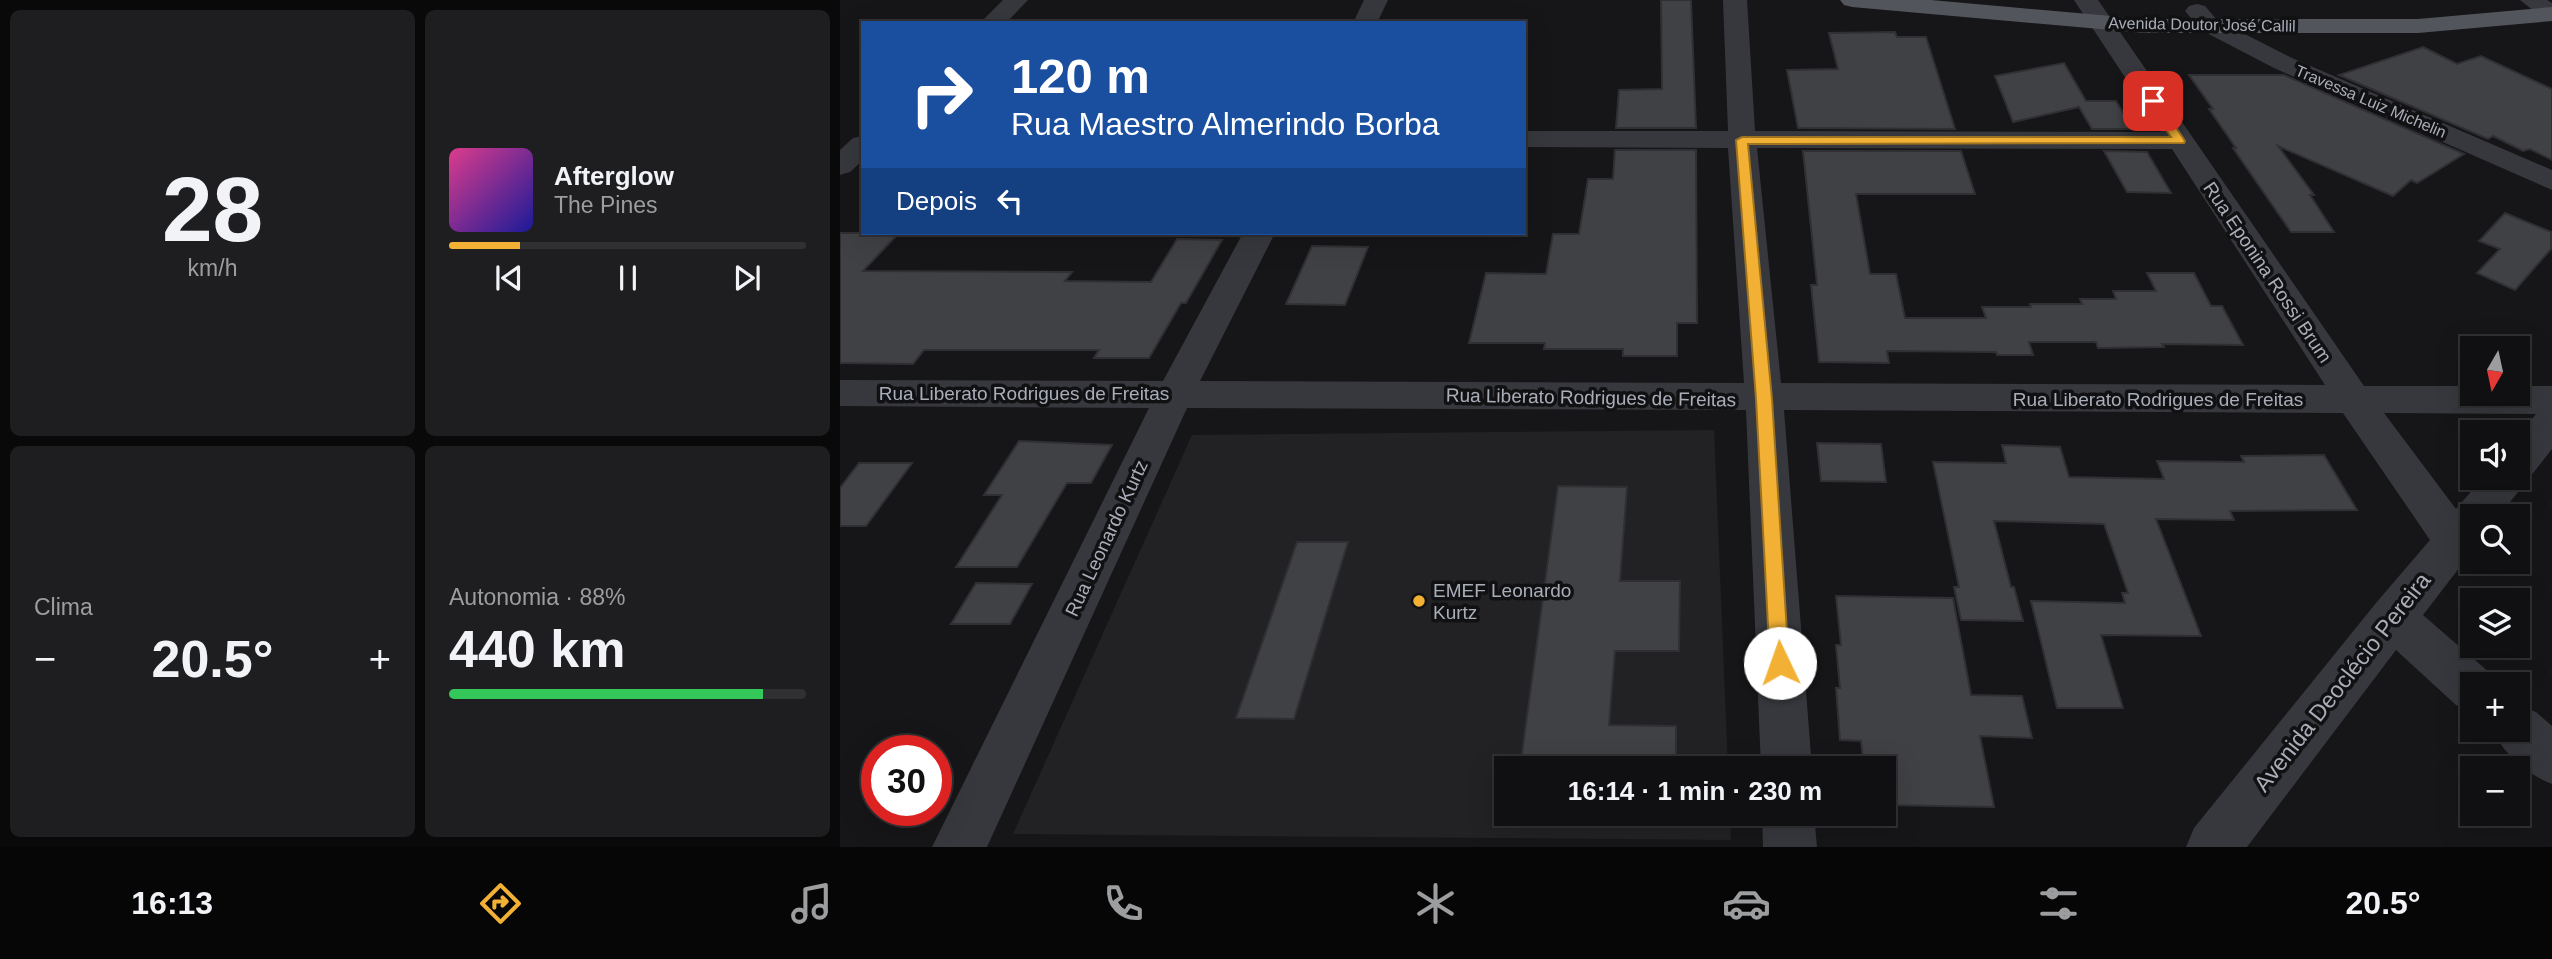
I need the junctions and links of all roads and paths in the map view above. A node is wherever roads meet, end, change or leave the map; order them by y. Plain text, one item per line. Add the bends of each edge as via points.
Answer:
1 (1016, 0) edge
2 (1376, 0) edge
3 (1735, 0) edge
4 (1852, 0) edge
5 (2023, 0) edge
6 (2545, 7) edge
7 (2092, 9) edge
8 (2203, 18) junction
9 (994, 21) edge
10 (1366, 21) edge
11 (861, 137) edge
12 (840, 138) edge
13 (1526, 139) edge
14 (1742, 140) junction
15 (2180, 141) junction
16 (861, 147) edge
17 (840, 166) edge
18 (2552, 181) edge
19 (1258, 235) edge
20 (840, 393) edge
21 (1175, 393) junction
22 (2353, 398) junction
23 (1764, 399) junction
24 (2552, 400) edge
25 (2497, 490) edge
26 (2485, 504) edge
27 (2460, 517) edge
28 (2460, 534) edge
29 (2392, 617) junction
30 (2460, 677) edge
31 (2530, 740) edge
32 (1785, 756) edge
33 (2552, 759) edge
34 (1789, 826) edge
35 (959, 847) edge
36 (1790, 847) edge
37 (2213, 847) edge

1 - 9 street
2 - 10 street
3 - 14 street
4 - 7 main road, Avenida Doutor José Callil
5 - 7 main road, Avenida Doutor José Callil
6 - 8 main road, Avenida Doutor José Callil via 2418,26
7 - 8 main road, Avenida Doutor José Callil via 2145,26
7 - 15 street, Rua Eponina Rossi Brum
8 - 18 street, Travessa Luiz Michelin via 2283,63
11 - 12 street
13 - 14 street
14 - 15 street
14 - 23 street
15 - 22 street, Rua Eponina Rossi Brum
16 - 17 street
19 - 21 street, Rua Leonardo Kurtz
20 - 21 street, Rua Liberato Rodrigues de Freitas
21 - 23 street, Rua Liberato Rodrigues de Freitas
21 - 35 street, Rua Leonardo Kurtz
22 - 23 street, Rua Liberato Rodrigues de Freitas
22 - 24 street, Rua Liberato Rodrigues de Freitas
22 - 27 street, Rua Eponina Rossi Brum
23 - 32 street
25 - 26 street, Avenida Deoclécio Pereira
28 - 29 street, Avenida Deoclécio Pereira
29 - 30 street
29 - 37 street, Avenida Deoclécio Pereira
31 - 33 street
34 - 36 street

